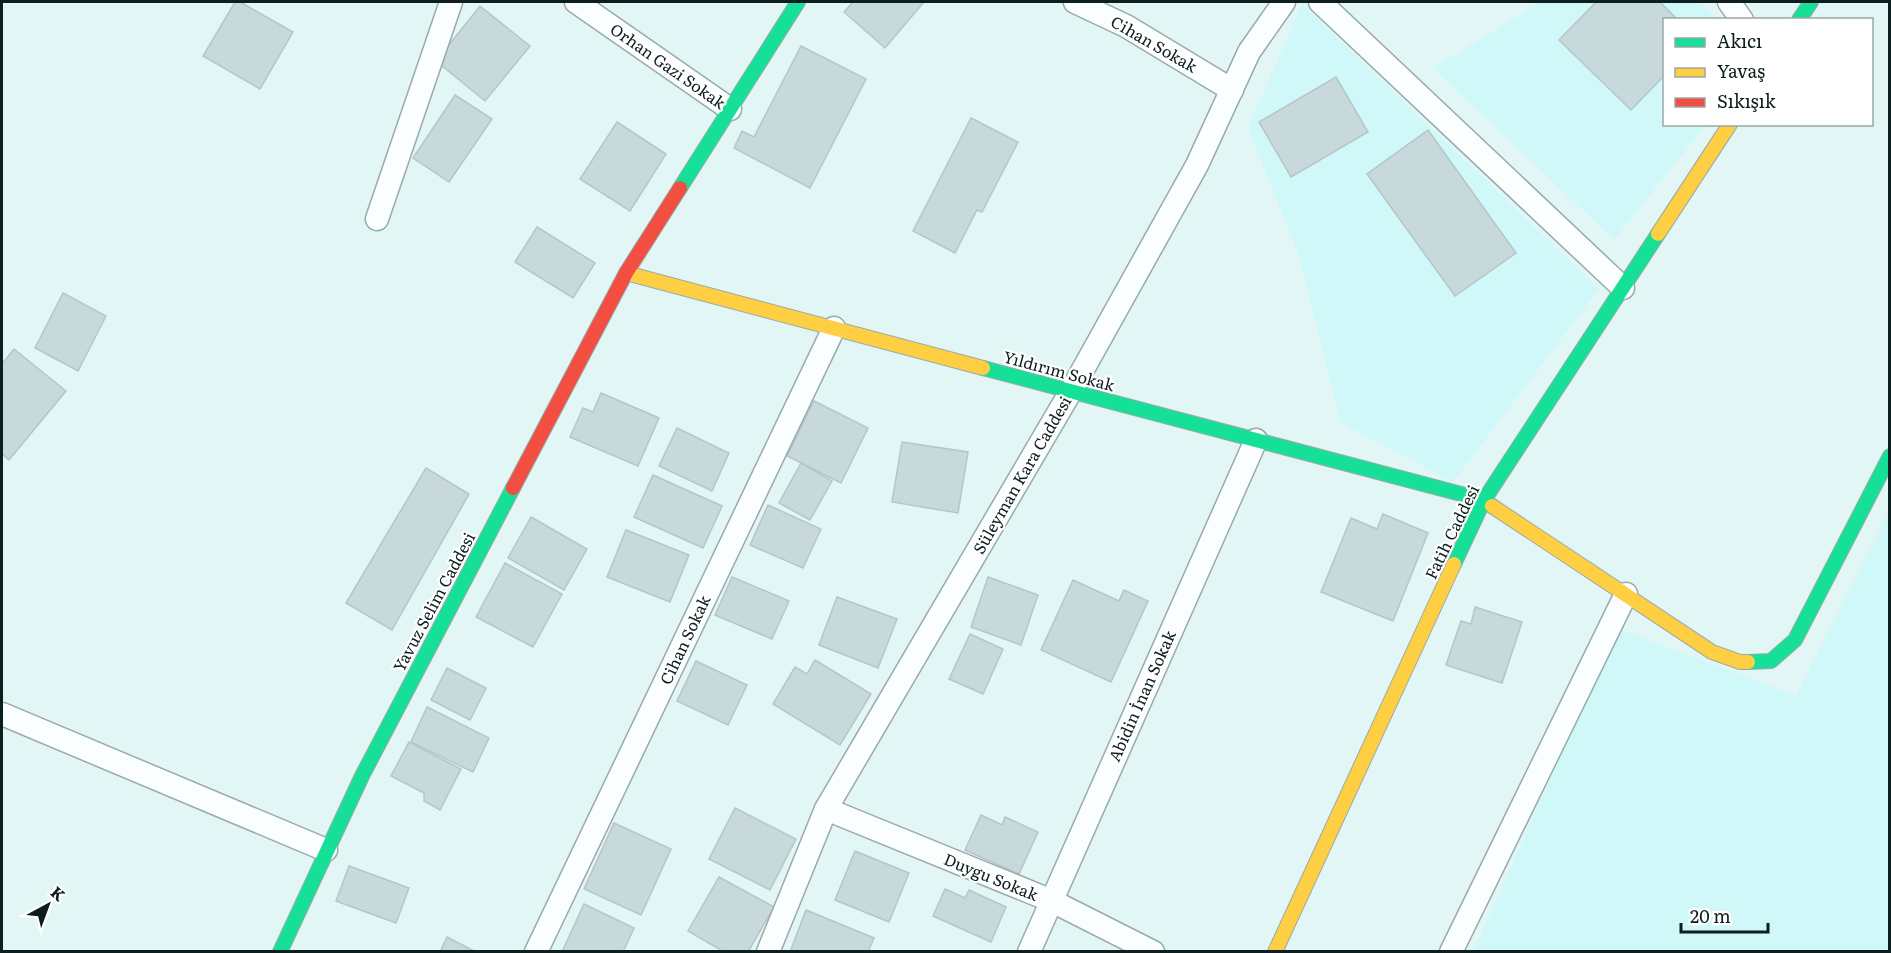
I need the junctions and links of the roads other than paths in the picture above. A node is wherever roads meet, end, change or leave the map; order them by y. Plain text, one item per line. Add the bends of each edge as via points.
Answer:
1 (452, 2) edge
2 (576, 2) edge
3 (798, 2) edge
4 (1075, 2) edge
5 (1284, 2) edge
6 (1320, 2) edge
7 (1729, 2) edge
8 (1811, 2) edge
9 (1741, 18) edge
10 (1800, 18) edge
11 (1232, 90) junction
12 (730, 109) junction
13 (1729, 126) edge
14 (377, 219) dead end
15 (626, 273) junction
16 (1623, 288) junction
17 (834, 328) junction
18 (1071, 391) junction
19 (1256, 440) junction
20 (1890, 456) edge
21 (1484, 500) junction
22 (1626, 594) junction
23 (2, 714) edge
24 (826, 809) junction
25 (326, 850) junction
26 (1052, 901) junction
27 (280, 951) edge
28 (536, 951) edge
29 (768, 951) edge
30 (1029, 951) edge
31 (1153, 951) edge
32 (1275, 951) edge
33 (1451, 951) edge

1 - 14 street
2 - 12 street, Orhan Gazi Sokak
3 - 12 street, Yavuz Selim Caddesi
4 - 11 street, Cihan Sokak via 1126,26
5 - 11 street, Süleyman Kara Caddesi via 1249,52
6 - 16 street
7 - 9 street
8 - 10 street
11 - 18 street, Süleyman Kara Caddesi via 1197,165
12 - 15 street, Yavuz Selim Caddesi
13 - 16 street, Fatih Caddesi
15 - 17 street, Yıldırım Sokak
15 - 25 street, Yavuz Selim Caddesi
16 - 21 street, Fatih Caddesi
17 - 18 street, Yıldırım Sokak
17 - 28 street, Cihan Sokak
18 - 19 street, Yıldırım Sokak
18 - 24 street, Süleyman Kara Caddesi
19 - 21 street, Yıldırım Sokak
19 - 26 street, Abidin İnan Sokak
20 - 22 street, Yıldırım Sokak via 1795,640 1771,661 1740,662 1713,652
21 - 22 street, Yıldırım Sokak
21 - 32 street, Fatih Caddesi
22 - 33 street
23 - 25 street
24 - 26 street, Duygu Sokak
24 - 29 street, Süleyman Kara Caddesi
25 - 27 street, Yavuz Selim Caddesi
26 - 30 street, Abidin İnan Sokak
26 - 31 street, Duygu Sokak

